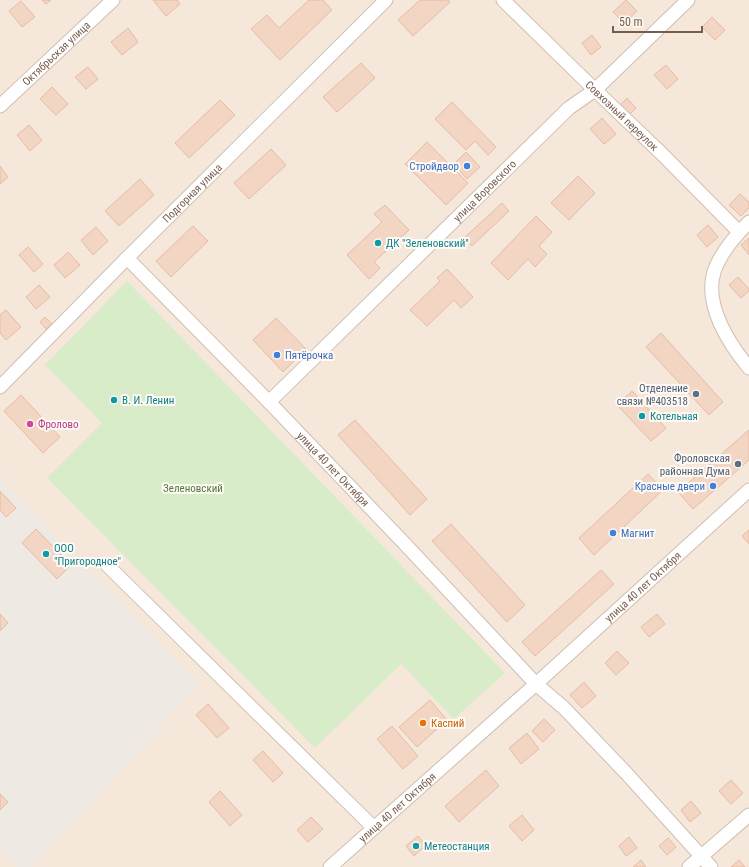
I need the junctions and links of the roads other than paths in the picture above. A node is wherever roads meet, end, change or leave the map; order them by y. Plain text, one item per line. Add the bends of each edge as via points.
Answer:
1 (113, 0) edge
2 (386, 0) edge
3 (503, 0) edge
4 (688, 0) edge
5 (595, 90) junction
6 (0, 106) edge
7 (749, 222) edge
8 (739, 232) junction
9 (127, 258) junction
10 (749, 368) edge
11 (0, 387) edge
12 (269, 402) junction
13 (749, 490) edge
14 (107, 565) dead end
15 (536, 684) junction
16 (749, 815) edge
17 (374, 828) junction
18 (701, 857) junction
19 (330, 867) edge
20 (689, 867) edge
21 (711, 867) edge

1 - 6 street, Октябрьская улица
2 - 9 street, Подгорная улица
3 - 5 street, Совхозный переулок
4 - 5 street, улица Воровского
5 - 8 street, Совхозный переулок
5 - 12 street, улица Воровского via 569,108
7 - 8 street
8 - 10 street via 718,262 712,289 717,316 739,356
9 - 11 street, Подгорная улица
9 - 12 street, улица 40 лет Октября
12 - 15 street, улица 40 лет Октября
13 - 15 street, улица 40 лет Октября
14 - 17 street
15 - 17 street, улица 40 лет Октября
15 - 18 street via 564,708 627,774
16 - 18 street
17 - 19 street, улица 40 лет Октября
18 - 20 street
18 - 21 street

